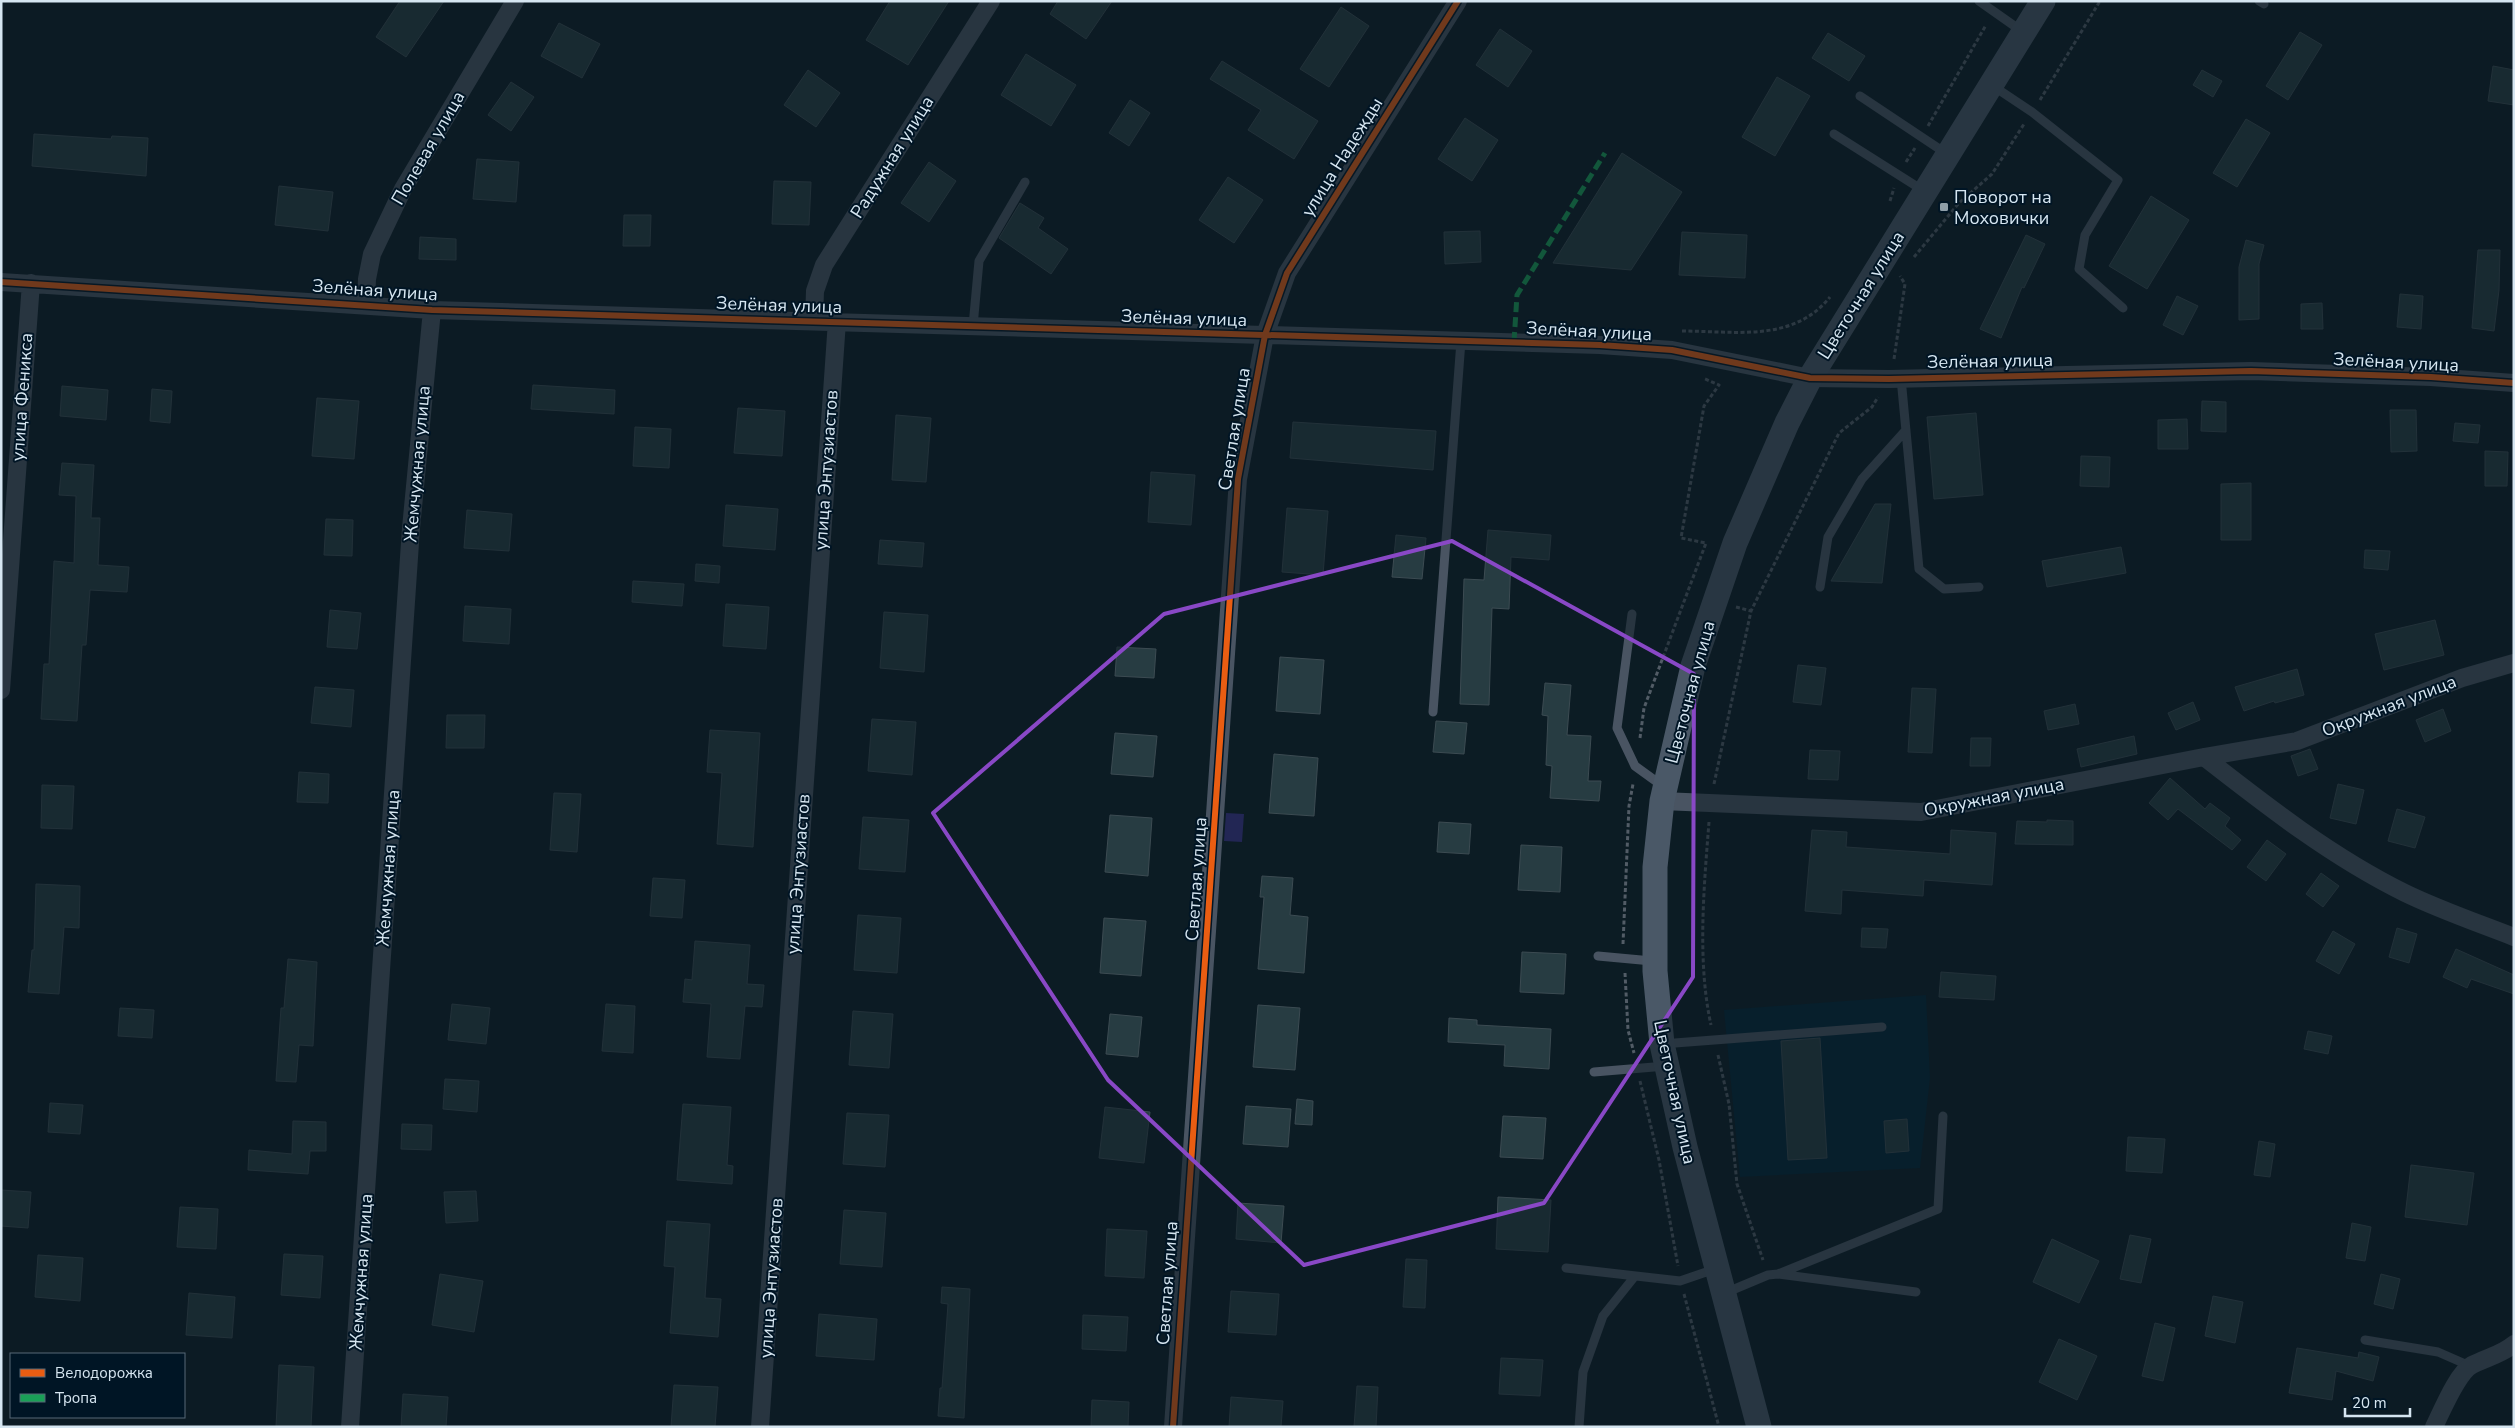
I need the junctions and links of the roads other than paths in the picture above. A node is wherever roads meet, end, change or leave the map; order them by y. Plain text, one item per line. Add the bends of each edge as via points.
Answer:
1 (515, 1) edge
2 (991, 1) edge
3 (1458, 1) edge
4 (1979, 1) edge
5 (2043, 1) edge
6 (2023, 33) junction
7 (1990, 84) junction
8 (1860, 96) dead end
9 (1834, 134) dead end
10 (1947, 154) junction
11 (1025, 182) dead end
12 (1924, 192) junction
13 (1, 282) edge
14 (31, 283) junction
15 (366, 304) junction
16 (2123, 308) dead end
17 (432, 310) junction
18 (814, 321) junction
19 (836, 321) junction
20 (973, 326) junction
21 (1265, 335) junction
22 (1461, 341) junction
23 (1810, 378) junction
24 (1895, 378) junction
25 (2514, 383) edge
26 (1906, 430) junction
27 (1820, 587) dead end
28 (1978, 587) dead end
29 (1632, 614) dead end
30 (2514, 663) edge
31 (1, 690) edge
32 (1433, 712) dead end
33 (2204, 757) junction
34 (1664, 794) junction
35 (2514, 937) edge
36 (1598, 956) dead end
37 (1655, 961) junction
38 (1882, 1027) dead end
39 (1664, 1055) junction
40 (1594, 1072) dead end
41 (1942, 1116) dead end
42 (1566, 1268) dead end
43 (1718, 1268) junction
44 (1773, 1275) junction
45 (1636, 1276) junction
46 (1916, 1292) dead end
47 (1725, 1293) junction
48 (2365, 1340) dead end
49 (2510, 1352) edge
50 (2470, 1366) junction
51 (350, 1427) edge
52 (760, 1427) edge
53 (1173, 1427) edge
54 (1579, 1427) edge
55 (1759, 1427) edge
56 (2434, 1427) edge

1 - 15 street, Полевая улица via 403,188 372,254 366,279
2 - 18 street, Радужная улица via 824,265 815,291
3 - 21 street, улица Надежды via 1287,273
4 - 6 lane
5 - 6 main road, Цветочная улица
6 - 7 main road, Цветочная улица
7 - 10 main road, Цветочная улица
7 - 16 lane via 2032,112 2118,180 2085,235 2079,268
8 - 10 lane
9 - 12 lane
10 - 12 main road, Цветочная улица
11 - 20 lane via 979,261
12 - 23 main road, Цветочная улица
13 - 14 street, Зелёная улица
14 - 15 street, Зелёная улица
14 - 31 street, улица Феникса
15 - 17 street, Зелёная улица
17 - 18 street, Зелёная улица
17 - 51 street, Жемчужная улица via 411,528
18 - 19 street, Зелёная улица
19 - 20 street, Зелёная улица
19 - 52 street, улица Энтузиастов
20 - 21 street, Зелёная улица
21 - 22 street, Зелёная улица
21 - 53 street, Светлая улица via 1238,478
22 - 23 street, Зелёная улица via 1672,350
22 - 32 lane
23 - 24 street, Зелёная улица
23 - 34 main road, Цветочная улица via 1735,543 1693,666
24 - 25 street, Зелёная улица via 2251,371
24 - 26 lane
26 - 27 lane via 1862,479 1828,537
26 - 28 lane via 1919,569 1944,589
29 - 34 lane via 1617,728 1635,766
30 - 33 street, Окружная улица via 2462,678 2298,741
33 - 34 street, Окружная улица via 1921,812 1711,802
33 - 35 street via 2337,856 2405,893
34 - 37 main road, Цветочная улица via 1655,867
36 - 37 lane
37 - 39 main road, Цветочная улица
38 - 39 lane via 1715,1041
39 - 40 lane
39 - 43 main road, Цветочная улица
41 - 44 lane via 1938,1209
42 - 45 lane
43 - 45 lane via 1680,1281
43 - 47 main road, Цветочная улица
44 - 46 lane
44 - 47 lane
45 - 54 lane via 1603,1316 1583,1372
47 - 55 main road, Цветочная улица
48 - 50 lane via 2438,1352
49 - 50 street
50 - 56 street via 2456,1383

